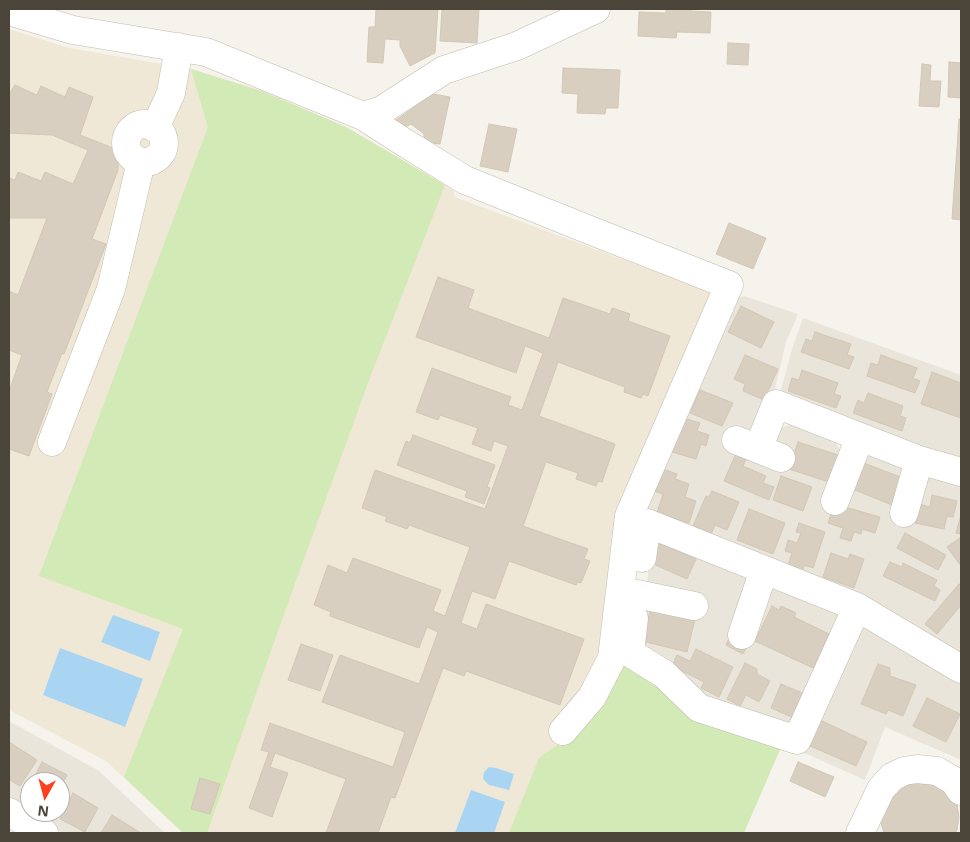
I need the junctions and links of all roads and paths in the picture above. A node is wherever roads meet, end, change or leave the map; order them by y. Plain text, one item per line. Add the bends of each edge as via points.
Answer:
1 (596, 9) edge
2 (9, 11) edge
3 (179, 48) junction
4 (363, 116) junction
5 (860, 436) junction
6 (52, 442) dead end
7 (758, 449) dead end
8 (919, 460) junction
9 (961, 472) edge
10 (835, 501) dead end
11 (904, 513) dead end
12 (764, 570) junction
13 (638, 594) junction
14 (694, 606) dead end
15 (857, 607) junction
16 (742, 635) dead end
17 (961, 670) edge
18 (563, 731) dead end
19 (961, 791) edge
20 (9, 812) edge
21 (44, 833) edge
22 (860, 833) edge

1 - 4 street via 517,46 444,70 382,110
2 - 3 street via 73,30
3 - 4 street via 206,52
3 - 6 street via 171,93 156,128 140,125 127,137 127,149 134,159 141,162 111,289
4 - 18 street via 465,180 729,284 629,516 612,658 592,697
5 - 7 street via 776,404
5 - 8 street
5 - 10 street
8 - 9 street
8 - 11 street
12 - 13 street via 647,523
12 - 15 street
12 - 16 street
13 - 14 street
13 - 15 street via 630,652 664,674 699,708 797,740
15 - 17 street
19 - 22 street via 954,781 938,771 904,771 892,777 881,789
20 - 21 street

